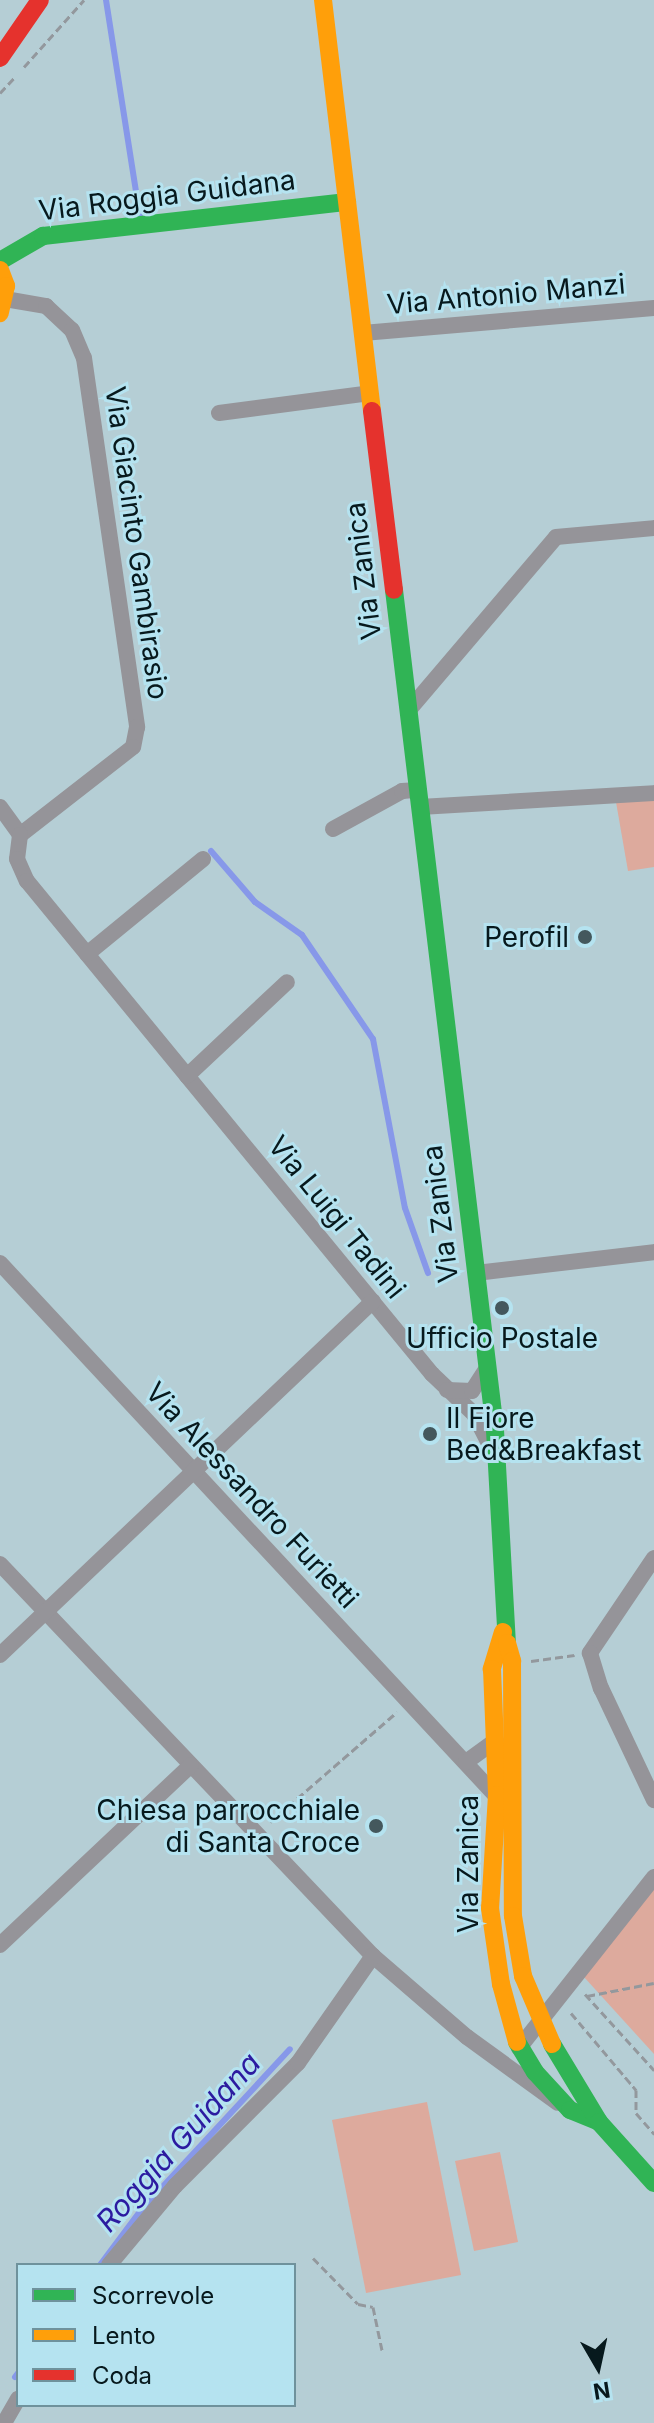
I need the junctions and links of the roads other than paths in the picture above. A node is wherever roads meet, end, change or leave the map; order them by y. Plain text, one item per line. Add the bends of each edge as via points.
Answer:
1 (23, 0) edge
2 (40, 0) edge
3 (323, 0) edge
4 (0, 27) edge
5 (0, 58) edge
6 (347, 202) junction
7 (0, 261) edge
8 (0, 270) edge
9 (3, 306) edge
10 (654, 308) edge
11 (363, 333) junction
12 (370, 393) junction
13 (219, 413) dead end
14 (654, 528) edge
15 (408, 711) junction
16 (654, 793) edge
17 (419, 798) junction
18 (0, 807) edge
19 (333, 829) dead end
20 (20, 835) junction
21 (203, 859) dead end
22 (87, 954) junction
23 (287, 982) dead end
24 (187, 1076) junction
25 (654, 1252) edge
26 (0, 1263) edge
27 (476, 1273) junction
28 (373, 1301) junction
29 (487, 1368) junction
30 (447, 1390) junction
31 (496, 1462) junction
32 (195, 1472) junction
33 (654, 1558) edge
34 (0, 1564) edge
35 (45, 1612) junction
36 (503, 1632) junction
37 (0, 1655) edge
38 (496, 1740) junction
39 (466, 1762) junction
40 (513, 1763) junction
41 (191, 1765) junction
42 (490, 1777) junction
43 (497, 1795) junction
44 (654, 1800) edge
45 (511, 1826) junction
46 (654, 1877) edge
47 (0, 1945) edge
48 (373, 1956) junction
49 (539, 2023) junction
50 (519, 2048) junction
51 (570, 2110) junction
52 (599, 2122) junction
53 (654, 2183) edge
54 (111, 2263) edge
55 (16, 2402) edge
56 (4, 2423) edge

1 - 4 main road
2 - 5 main road
3 - 6 main road, Via Zanica
6 - 7 main road, Via Roggia Guidana via 43,236
6 - 11 main road, Via Zanica
8 - 9 main road
9 - 20 street, Via Giacinto Gambirasio via 46,306 72,330 84,358 137,727 133,747
10 - 11 street, Via Antonio Manzi
11 - 12 main road, Via Zanica
12 - 13 street
12 - 15 main road, Via Zanica
14 - 15 street via 556,537
15 - 17 main road, Via Zanica
16 - 17 street
17 - 19 street via 402,791
17 - 27 main road, Via Zanica
18 - 20 street
20 - 22 street, Via Luigi Tadini via 17,859 27,881
21 - 22 street
22 - 24 street, Via Luigi Tadini
23 - 24 street
24 - 28 street, Via Luigi Tadini
25 - 27 street
26 - 32 street, Via Alessandro Furietti
27 - 29 main road, Via Zanica
28 - 30 street, Via Luigi Tadini
28 - 32 street
29 - 30 street via 472,1391
29 - 31 main road, Via Zanica
30 - 31 street, Via Luigi Tadini via 482,1425
31 - 36 main road, Via Zanica
32 - 35 street
32 - 39 street, Via Alessandro Furietti
33 - 44 street via 590,1653
34 - 35 street
35 - 37 street
35 - 41 street
36 - 38 main road, Via Zanica via 492,1669
36 - 40 main road, Via Zanica via 512,1661
38 - 39 street
38 - 42 main road, Via Zanica
39 - 42 street, Via Alessandro Furietti
40 - 42 street
40 - 45 main road, Via Zanica
41 - 47 street
41 - 48 street
42 - 43 main road, Via Zanica
43 - 45 street
43 - 50 main road, Via Zanica via 490,1908 501,1984
45 - 49 main road, Via Zanica via 513,1916 523,1976
46 - 49 street
48 - 51 street via 536,2091
48 - 54 street via 298,2063 175,2186
49 - 50 street
49 - 52 main road, Via Zanica
50 - 51 main road
51 - 52 main road
52 - 53 main road
55 - 56 street

